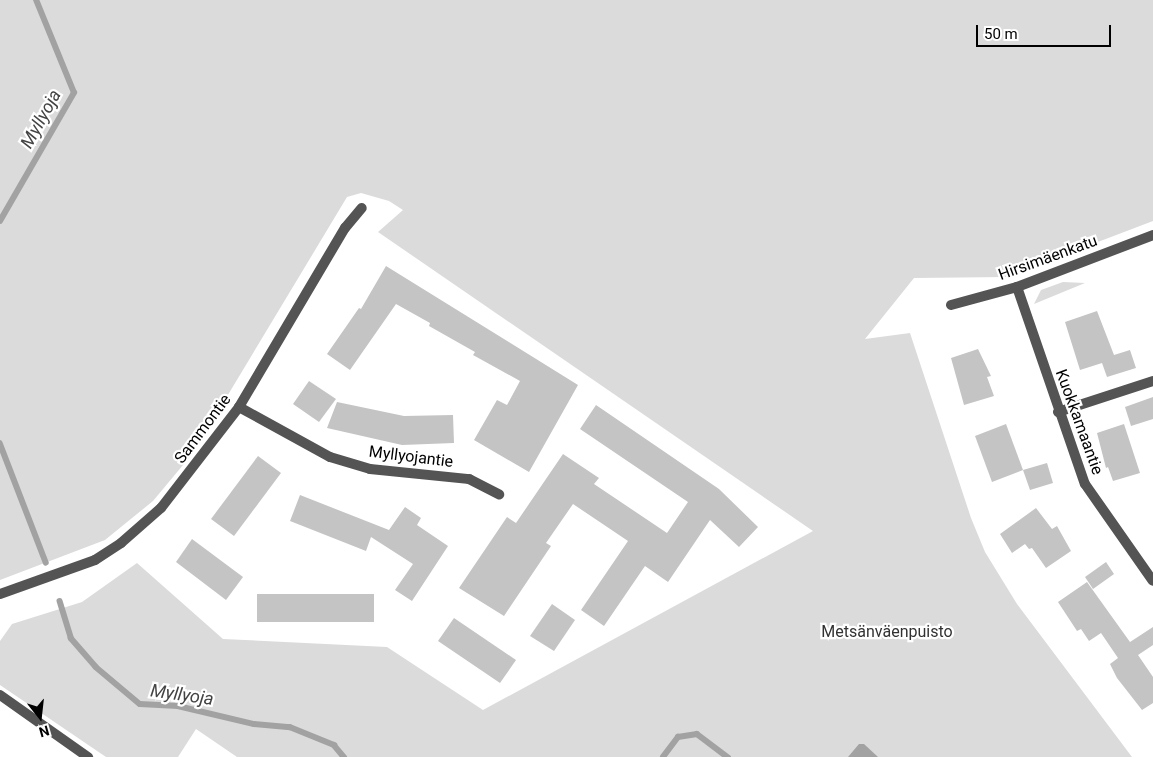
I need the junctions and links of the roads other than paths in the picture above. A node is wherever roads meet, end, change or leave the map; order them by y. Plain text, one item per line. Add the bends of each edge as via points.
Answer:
1 (362, 208) dead end
2 (1153, 235) edge
3 (1016, 287) junction
4 (951, 305) dead end
5 (1153, 381) edge
6 (239, 407) junction
7 (1058, 412) junction
8 (500, 494) dead end
9 (1153, 581) edge
10 (0, 594) edge
11 (0, 695) edge
12 (88, 757) edge

1 - 6 street, Sammontie via 345,228
2 - 3 street, Hirsimäenkatu
3 - 4 street, Hirsimäenkatu
3 - 7 street, Kuokkamaantie
5 - 7 street
6 - 8 street, Myllyojantie via 330,457 370,469 469,479
6 - 10 street, Sammontie via 161,508 121,543 71,571
7 - 9 street, Kuokkamaantie via 1086,484
11 - 12 street

